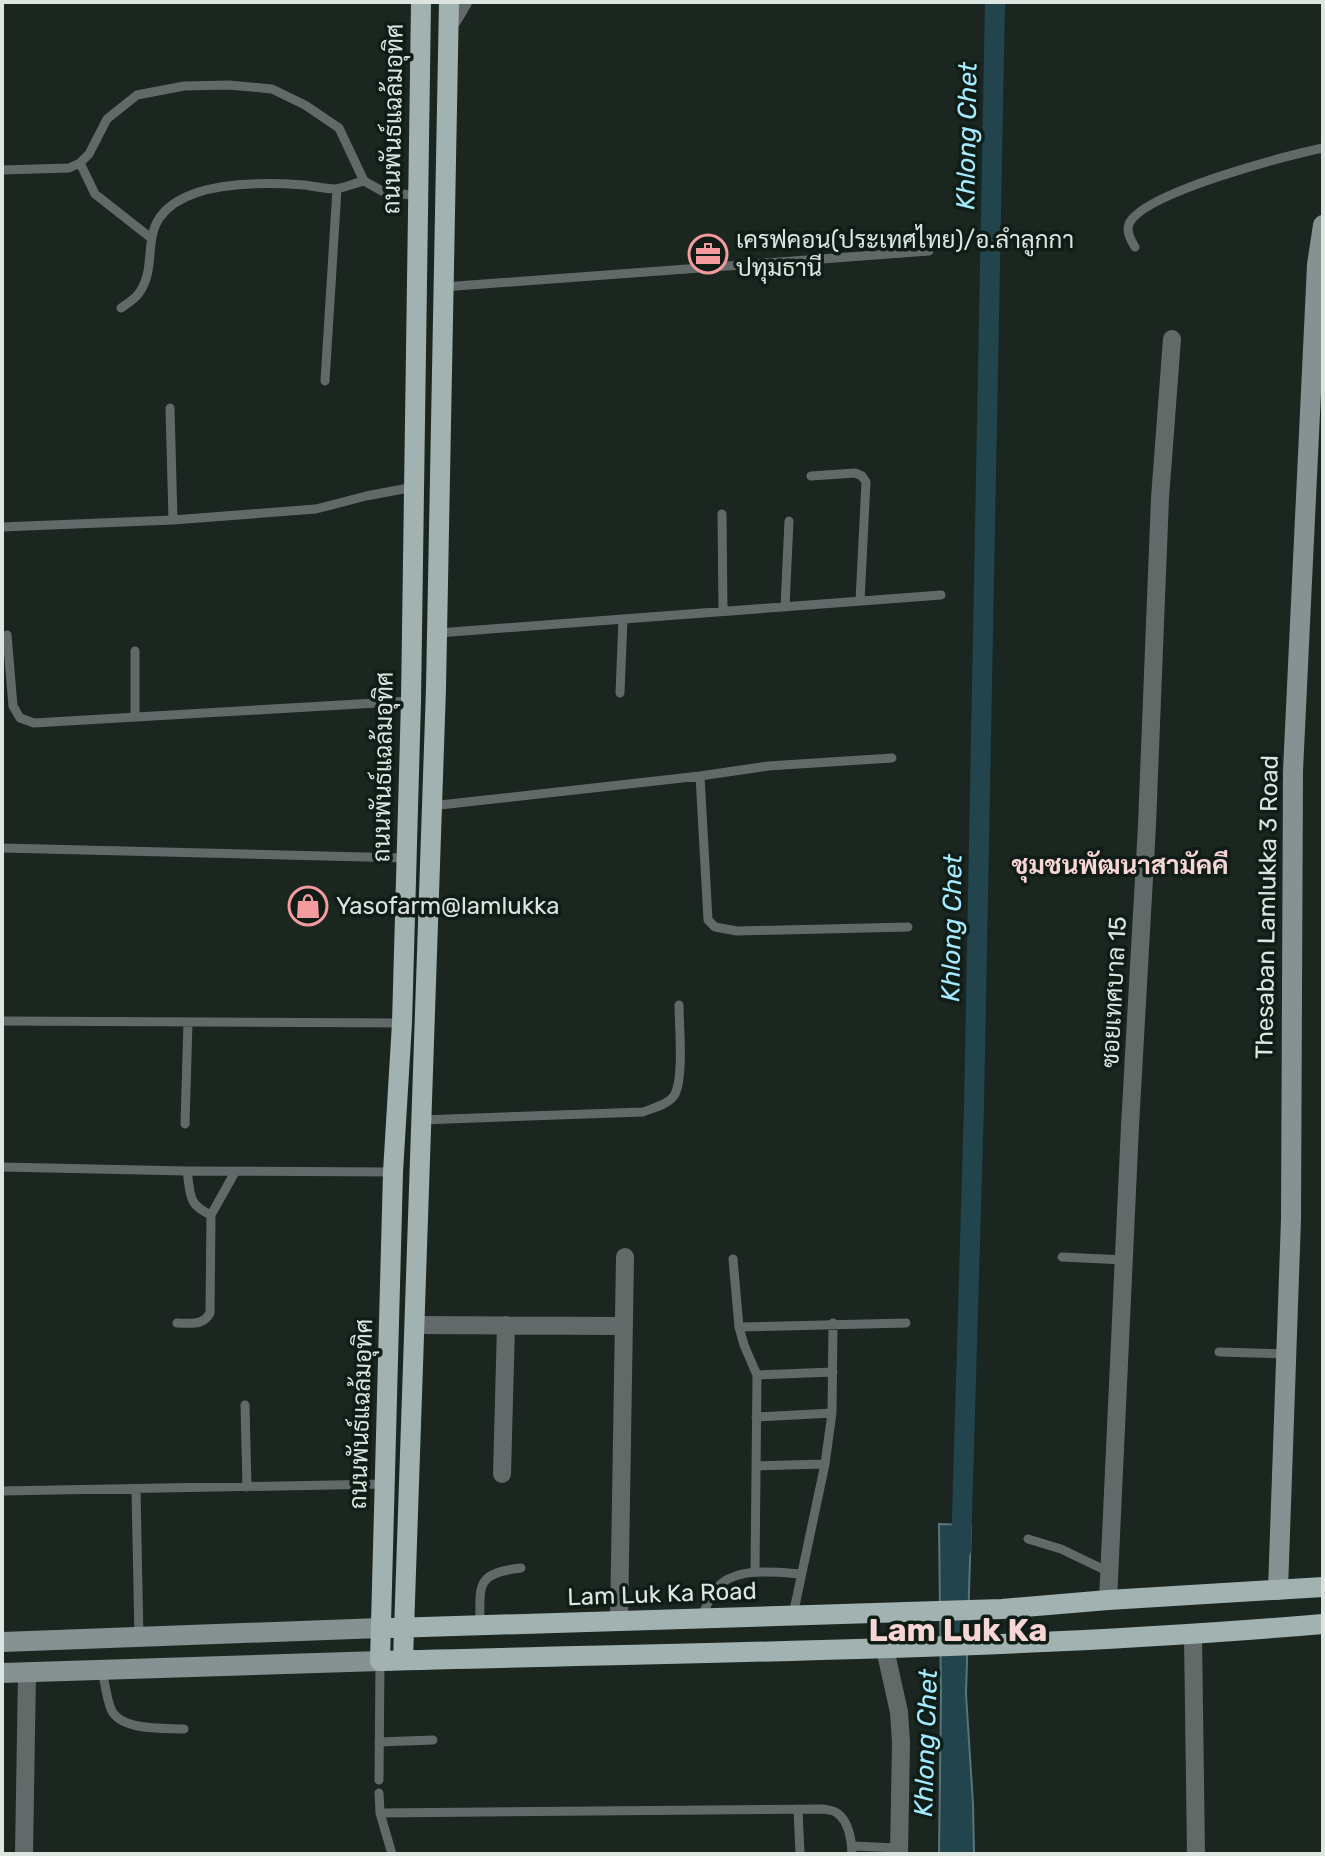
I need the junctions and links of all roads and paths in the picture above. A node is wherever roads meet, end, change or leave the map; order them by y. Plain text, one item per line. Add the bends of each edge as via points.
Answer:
1 (421, 2) edge
2 (463, 2) edge
3 (449, 12) edge
4 (1323, 148) edge
5 (80, 163) junction
6 (2, 170) edge
7 (364, 181) junction
8 (337, 189) junction
9 (417, 196) junction
10 (1323, 225) edge
11 (151, 238) junction
12 (1135, 247) dead end
13 (929, 251) dead end
14 (443, 287) junction
15 (121, 308) dead end
16 (1172, 339) dead end
17 (325, 381) dead end
18 (170, 408) dead end
19 (811, 476) dead end
20 (414, 487) junction
21 (722, 514) dead end
22 (173, 520) junction
23 (789, 521) dead end
24 (2, 527) edge
25 (941, 595) dead end
26 (860, 601) junction
27 (785, 607) junction
28 (723, 611) junction
29 (623, 619) junction
30 (437, 633) junction
31 (7, 635) dead end
32 (135, 651) dead end
33 (620, 693) dead end
34 (411, 701) junction
35 (135, 717) junction
36 (892, 758) dead end
37 (700, 776) junction
38 (431, 806) junction
39 (2, 848) edge
40 (406, 858) junction
41 (908, 927) dead end
42 (679, 1005) dead end
43 (2, 1021) edge
44 (188, 1022) junction
45 (402, 1023) junction
46 (421, 1120) junction
47 (185, 1124) dead end
48 (2, 1167) edge
49 (187, 1171) junction
50 (235, 1172) junction
51 (393, 1172) junction
52 (211, 1215) junction
53 (625, 1257) dead end
54 (1062, 1257) dead end
55 (733, 1259) dead end
56 (1124, 1260) junction
57 (177, 1323) dead end
58 (833, 1323) junction
59 (906, 1323) dead end
60 (414, 1325) junction
61 (506, 1325) junction
62 (623, 1326) junction
63 (739, 1327) junction
64 (1219, 1352) dead end
65 (1286, 1354) junction
66 (833, 1372) junction
67 (757, 1375) junction
68 (245, 1405) dead end
69 (832, 1413) junction
70 (756, 1417) junction
71 (825, 1464) junction
72 (756, 1466) junction
73 (502, 1474) dead end
74 (385, 1484) junction
75 (247, 1487) junction
76 (136, 1489) junction
77 (2, 1491) edge
78 (1028, 1539) dead end
79 (521, 1568) dead end
80 (755, 1571) junction
81 (1109, 1572) junction
82 (801, 1574) junction
83 (1323, 1587) edge
84 (1278, 1590) junction
85 (1108, 1600) junction
86 (793, 1615) junction
87 (700, 1619) junction
88 (619, 1621) junction
89 (1323, 1624) edge
90 (480, 1626) junction
91 (380, 1628) junction
92 (404, 1628) junction
93 (1193, 1635) junction
94 (139, 1638) junction
95 (2, 1642) edge
96 (889, 1649) junction
97 (403, 1660) junction
98 (380, 1661) junction
99 (102, 1670) junction
100 (2, 1673) edge
101 (27, 1673) junction
102 (184, 1729) dead end
103 (433, 1740) dead end
104 (379, 1742) junction
105 (379, 1780) dead end
106 (379, 1793) dead end
107 (798, 1809) junction
108 (380, 1813) junction
109 (852, 1850) edge
110 (899, 1851) edge
111 (24, 1854) edge
112 (392, 1854) edge
113 (800, 1854) edge
114 (1196, 1854) edge

1 - 9 main road, ถนนพันธ์แฉล้มอุทิศ
2 - 3 street via 453,19
3 - 14 main road, ถนนพันธ์แฉล้มอุทิศ
4 - 12 lane via 1158,199 1129,225
5 - 6 lane
5 - 7 lane via 107,119 137,95 229,85 272,89 339,128
5 - 11 lane via 95,194
7 - 8 lane
7 - 9 lane via 382,191
8 - 11 lane via 244,184 203,190 160,217
8 - 17 lane
9 - 20 main road, ถนนพันธ์แฉล้มอุทิศ
10 - 65 street, Thesaban Lamlukka 3 Road via 1293,771
11 - 15 lane via 148,276 139,295
13 - 14 lane
14 - 30 main road, ถนนพันธ์แฉล้มอุทิศ
16 - 56 street, ซอยเทศบาล 15
18 - 22 lane
19 - 26 lane via 855,473 866,482
20 - 22 lane via 316,509
20 - 34 main road, ถนนพันธ์แฉล้มอุทิศ
21 - 28 lane
22 - 24 lane
23 - 27 lane
25 - 26 lane
26 - 27 lane
27 - 28 lane
28 - 29 lane
29 - 30 lane
29 - 33 lane
30 - 38 main road, ถนนพันธ์แฉล้มอุทิศ
31 - 35 lane via 13,706 20,718 34,723
32 - 35 lane
34 - 35 lane
34 - 40 main road, ถนนพันธ์แฉล้มอุทิศ
36 - 37 lane
37 - 38 lane
37 - 41 lane via 708,920 715,927
38 - 46 main road, ถนนพันธ์แฉล้มอุทิศ
39 - 40 lane
40 - 45 main road, ถนนพันธ์แฉล้มอุทิศ
42 - 46 lane via 679,1076 675,1096 663,1104 643,1112
43 - 44 lane
44 - 45 lane
44 - 47 lane
45 - 51 main road, ถนนพันธ์แฉล้มอุทิศ
46 - 60 main road, ถนนพันธ์แฉล้มอุทิศ
48 - 49 lane
49 - 50 lane
49 - 52 lane via 191,1199
50 - 51 lane
50 - 52 lane
51 - 74 main road, ถนนพันธ์แฉล้มอุทิศ
52 - 57 lane via 210,1313 202,1323
53 - 62 street
54 - 56 lane
55 - 63 lane
56 - 81 street, ซอยเทศบาล 15
58 - 59 lane
58 - 63 lane
58 - 66 lane
60 - 61 street
60 - 92 main road, ถนนพันธ์แฉล้มอุทิศ
61 - 62 street
61 - 73 street
62 - 88 street
63 - 67 lane
64 - 65 lane
65 - 84 street, Thesaban Lamlukka 3 Road
66 - 67 lane
66 - 69 lane
67 - 70 lane
68 - 75 lane
69 - 70 lane
69 - 71 lane
70 - 72 lane
71 - 72 lane
71 - 82 lane
72 - 80 lane
74 - 75 lane
74 - 91 main road, ถนนพันธ์แฉล้มอุทิศ
75 - 76 lane
76 - 77 lane
76 - 94 lane
78 - 81 lane
79 - 90 lane via 486,1578 480,1589
80 - 82 lane
80 - 87 lane via 716,1588
81 - 85 street, ซอยเทศบาล 15
82 - 86 lane
83 - 84 main road, Lam Luk Ka Road
84 - 85 main road, Lam Luk Ka Road
85 - 86 main road, Lam Luk Ka Road
86 - 87 main road, Lam Luk Ka Road
87 - 88 main road, Lam Luk Ka Road
88 - 90 main road, Lam Luk Ka Road
89 - 93 main road
90 - 92 main road, Lam Luk Ka Road
91 - 92 main road, Lam Luk Ka Road
91 - 94 street, Lam Luk Ka Road
91 - 98 main road, ถนนพันธ์แฉล้มอุทิศ
92 - 97 main road, ถนนพันธ์แฉล้มอุทิศ
93 - 96 main road
93 - 114 street
94 - 95 street, Lam Luk Ka Road
96 - 97 main road
96 - 110 street via 901,1742
97 - 98 main road
98 - 99 street
98 - 104 lane
99 - 101 street
99 - 102 lane via 117,1719 129,1725
100 - 101 street
101 - 111 street
103 - 104 lane
104 - 105 lane
106 - 108 lane
107 - 108 lane
107 - 109 lane via 837,1813
107 - 113 lane
108 - 112 lane
109 - 110 lane

